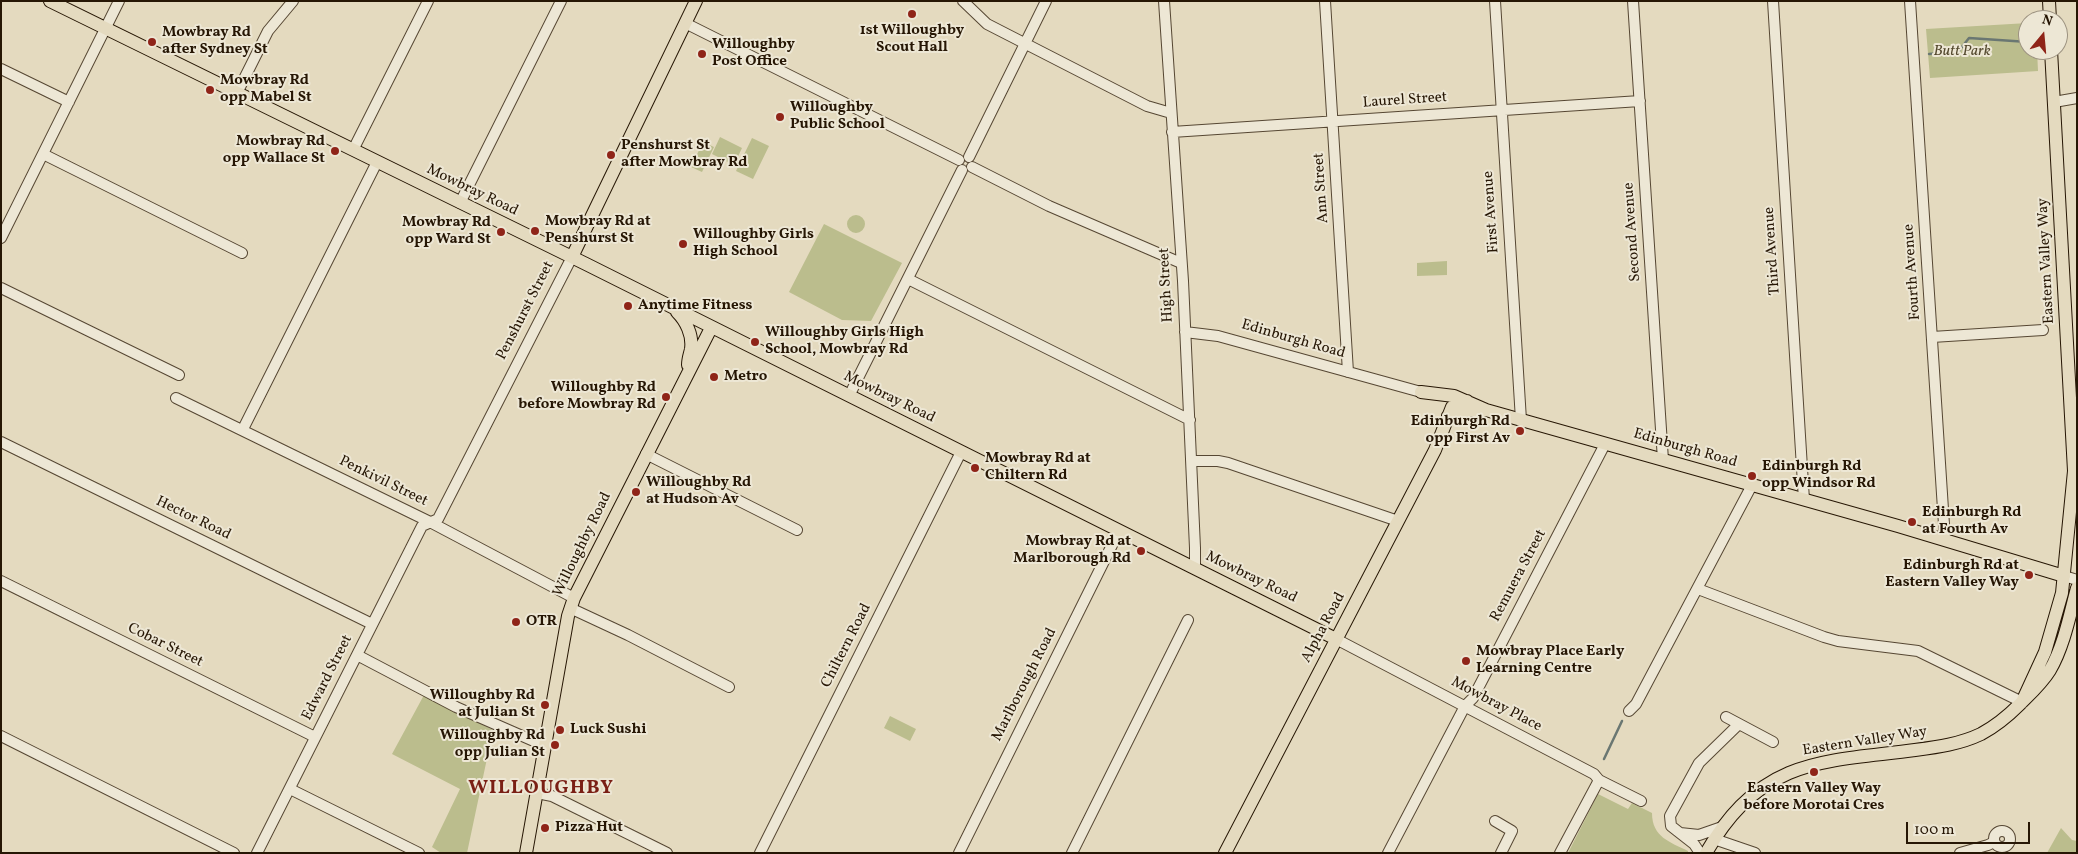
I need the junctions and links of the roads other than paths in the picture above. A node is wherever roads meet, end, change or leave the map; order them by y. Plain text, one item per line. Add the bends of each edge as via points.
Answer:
1 (50, 1) edge
2 (119, 1) edge
3 (293, 1) edge
4 (428, 1) edge
5 (561, 1) edge
6 (696, 1) edge
7 (963, 1) edge
8 (1046, 1) edge
9 (1164, 1) edge
10 (1325, 1) edge
11 (1496, 1) edge
12 (1633, 1) edge
13 (1773, 1) edge
14 (1910, 1) edge
15 (686, 23) junction
16 (105, 28) junction
17 (1026, 43) junction
18 (2052, 60) edge
19 (1, 69) edge
20 (237, 93) junction
21 (2077, 98) edge
22 (1640, 101) junction
23 (69, 102) junction
24 (2054, 102) junction
25 (1501, 110) junction
26 (1171, 112) junction
27 (1332, 121) junction
28 (1172, 132) junction
29 (353, 150) junction
30 (43, 154) junction
31 (377, 162) junction
32 (965, 163) junction
33 (460, 203) junction
34 (5, 222) edge
35 (1, 238) edge
36 (242, 253) dead end
37 (572, 257) junction
38 (1181, 263) junction
39 (908, 279) junction
40 (1, 288) edge
41 (673, 308) junction
42 (711, 328) junction
43 (2043, 330) dead end
44 (1185, 332) junction
45 (1932, 337) junction
46 (688, 372) junction
47 (1348, 372) junction
48 (179, 375) dead end
49 (1421, 392) junction
50 (849, 396) junction
51 (176, 398) dead end
52 (1436, 398) junction
53 (1471, 406) junction
54 (1448, 416) junction
55 (1190, 420) junction
56 (1521, 420) junction
57 (243, 429) junction
58 (1, 442) edge
59 (1605, 444) junction
60 (961, 452) junction
61 (646, 454) junction
62 (1663, 460) junction
63 (1192, 461) junction
64 (2075, 477) edge
65 (1752, 485) junction
66 (1804, 500) junction
67 (1398, 521) junction
68 (430, 522) junction
69 (797, 530) dead end
70 (1119, 531) junction
71 (1945, 540) junction
72 (1194, 568) junction
73 (2064, 576) junction
74 (2077, 580) edge
75 (1, 581) edge
76 (2077, 588) edge
77 (1698, 589) junction
78 (572, 603) junction
79 (1188, 620) dead end
80 (372, 624) junction
81 (1336, 639) junction
82 (357, 655) junction
83 (729, 687) dead end
84 (2022, 702) junction
85 (1465, 706) junction
86 (1629, 710) dead end
87 (1726, 717) dead end
88 (1739, 724) junction
89 (1, 736) edge
90 (315, 737) junction
91 (1773, 742) dead end
92 (546, 745) junction
93 (1599, 780) junction
94 (290, 789) junction
95 (537, 793) junction
96 (1641, 801) dead end
97 (1495, 821) dead end
98 (1722, 827) junction
99 (1680, 833) junction
100 (1714, 839) junction
101 (1994, 842) dead end
102 (234, 853) edge
103 (258, 853) edge
104 (419, 853) edge
105 (526, 853) edge
106 (667, 853) edge
107 (760, 853) edge
108 (958, 853) edge
109 (1072, 853) edge
110 (1225, 853) edge
111 (1388, 853) edge
112 (1500, 853) edge
113 (1560, 853) edge
114 (1700, 853) edge
115 (1706, 853) edge
116 (1755, 853) edge
117 (1960, 853) edge

1 - 16 main road, Mowbray Road
2 - 16 street
3 - 20 street via 268,31
4 - 29 street
5 - 33 street
6 - 15 main road, Penshurst Street
7 - 17 street via 987,24
8 - 17 street
9 - 26 street, High Street
10 - 27 street, Ann Street
11 - 25 street, First Avenue
12 - 22 street, Second Avenue
13 - 66 street, Third Avenue
14 - 45 street, Fourth Avenue
15 - 32 street
15 - 37 main road, Penshurst Street
16 - 20 main road, Mowbray Road
16 - 23 street
17 - 26 street via 1142,103
17 - 32 street
18 - 24 main road, Eastern Valley Way
19 - 23 street
20 - 29 main road, Mowbray Road
21 - 24 street
22 - 25 street, Laurel Street
22 - 62 street, Second Avenue
23 - 30 street
24 - 64 main road, Eastern Valley Way
25 - 27 street, Laurel Street
25 - 56 street, First Avenue
26 - 28 street, High Street
27 - 28 street, Laurel Street
27 - 47 street, Ann Street
28 - 38 street, High Street
29 - 31 main road, Mowbray Road
30 - 34 street
30 - 36 street
31 - 33 main road, Mowbray Road
31 - 57 street
32 - 38 street via 1049,206
32 - 39 street
33 - 37 main road, Mowbray Road
34 - 35 street
37 - 41 main road, Mowbray Road
37 - 68 street, Penshurst Street via 438,519
38 - 44 street, High Street
39 - 50 street
39 - 55 street
40 - 48 street
41 - 42 main road, Mowbray Road
41 - 46 main road via 690,334
42 - 46 main road, Willoughby Road
42 - 50 main road, Mowbray Road
43 - 45 street
44 - 47 street, Edinburgh Road via 1218,336
44 - 55 street, High Street
45 - 71 street, Fourth Avenue
46 - 61 main road, Willoughby Road
47 - 49 street, Edinburgh Road
49 - 52 main road
49 - 53 main road via 1454,396
50 - 60 main road, Mowbray Road
51 - 57 street, Penkivil Street
52 - 53 main road
52 - 54 main road via 1446,405
53 - 54 main road
53 - 54 main road, Alpha Road via 1452,407
53 - 56 main road, Edinburgh Road
54 - 67 main road, Alpha Road via 1435,450
55 - 63 street, High Street
56 - 59 main road, Edinburgh Road
57 - 68 street, Penkivil Street
58 - 80 street, Hector Road
59 - 62 main road, Edinburgh Road
59 - 85 street, Remuera Street via 1473,698
60 - 70 main road, Mowbray Road
60 - 107 street, Chiltern Road
61 - 69 street
61 - 78 main road, Willoughby Road
62 - 65 main road, Edinburgh Road
63 - 67 street via 1228,463
63 - 72 street, High Street
64 - 73 main road, Eastern Valley Way
65 - 66 main road, Edinburgh Road
65 - 77 street
66 - 71 main road, Edinburgh Road
67 - 81 main road, Alpha Road
68 - 78 street, Penkivil Street
68 - 80 street, Edward Street via 422,526
70 - 72 main road, Mowbray Road
70 - 108 street, Marlborough Road
71 - 73 main road, Edinburgh Road
72 - 81 main road, Mowbray Road
73 - 74 street, Edinburgh Road
73 - 84 main road, Eastern Valley Way via 2045,652
75 - 90 street, Cobar Street
76 - 84 main road, Eastern Valley Way via 2050,670
77 - 84 street via 1827,638 1918,652
77 - 86 street via 1636,704
78 - 83 street, Penkivil Street
78 - 92 main road, Willoughby Road
79 - 109 street
80 - 82 street, Edward Street
81 - 85 street, Mowbray Place
81 - 110 main road, Alpha Road
82 - 90 street, Edward Street
82 - 92 street via 456,707
84 - 98 main road, Eastern Valley Way via 1996,725 1961,741 1832,761 1788,774 1754,793
85 - 93 street, Mowbray Place via 1594,774
85 - 111 street, Remuera Street
87 - 88 street
88 - 91 street
88 - 99 street via 1703,758 1684,788 1670,821
89 - 102 street
90 - 94 street, Edward Street
92 - 95 main road, Willoughby Road
93 - 96 street, Mowbray Place
93 - 113 street
94 - 103 street, Edward Street
94 - 104 street
95 - 105 main road, Willoughby Road
95 - 106 street via 552,796
97 - 112 street via 1512,831
98 - 99 street via 1700,835
98 - 100 main road, Eastern Valley Way
99 - 114 street
100 - 115 main road, Eastern Valley Way
100 - 116 street
101 - 117 street

